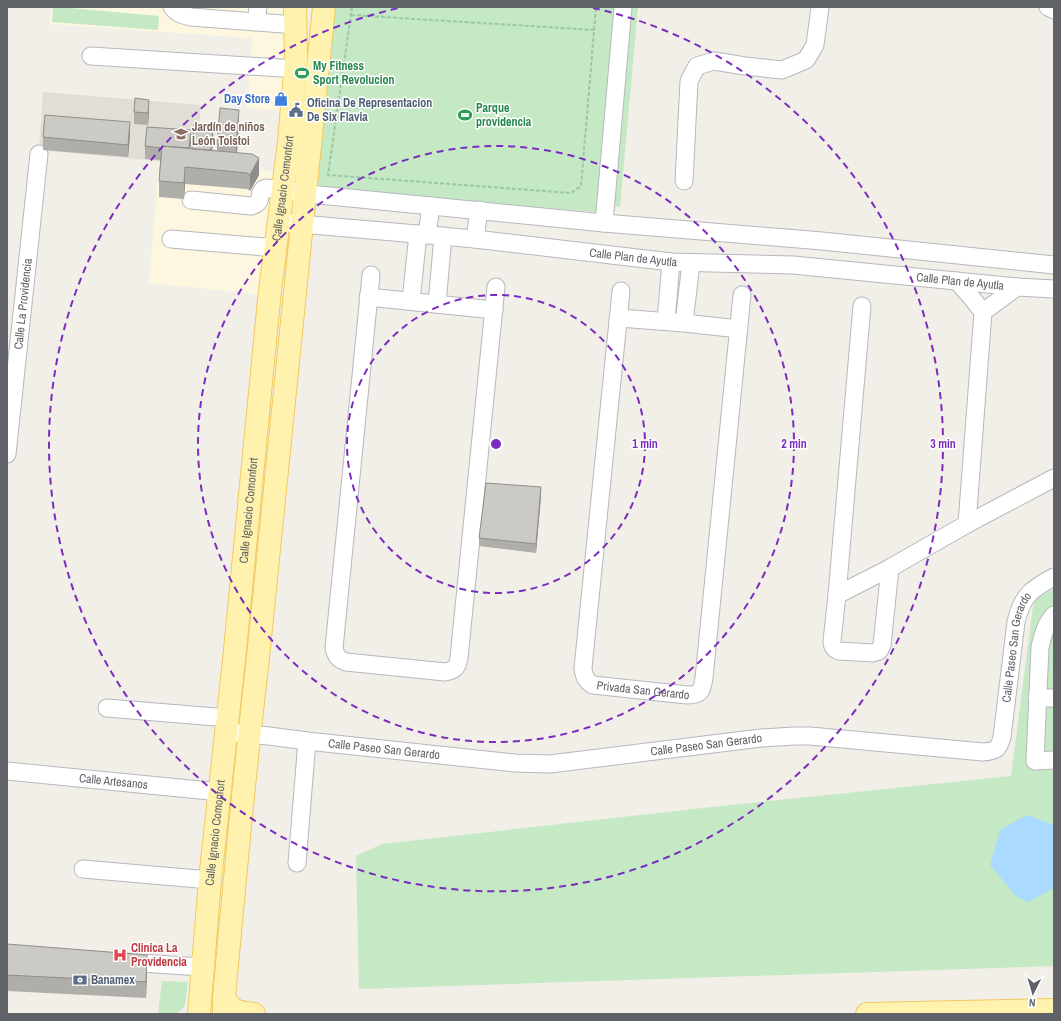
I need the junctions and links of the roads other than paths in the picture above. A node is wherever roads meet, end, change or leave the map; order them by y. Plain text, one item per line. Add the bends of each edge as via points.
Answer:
1 (172, 7) edge
2 (324, 7) edge
3 (623, 7) edge
4 (820, 7) edge
5 (1048, 7) edge
6 (1054, 10) edge
7 (257, 15) edge
8 (295, 16) edge
9 (91, 56) dead end
10 (296, 69) junction
11 (39, 154) dead end
12 (684, 181) dead end
13 (283, 190) junction
14 (305, 193) junction
15 (191, 200) dead end
16 (431, 206) junction
17 (479, 210) junction
18 (279, 222) junction
19 (604, 223) junction
20 (302, 224) junction
21 (429, 235) junction
22 (171, 239) dead end
23 (475, 239) junction
24 (794, 239) junction
25 (822, 241) junction
26 (276, 248) junction
27 (671, 262) junction
28 (690, 263) junction
29 (793, 265) junction
30 (1054, 265) edge
31 (819, 268) junction
32 (371, 275) dead end
33 (957, 281) junction
34 (496, 287) dead end
35 (1017, 287) junction
36 (1054, 289) edge
37 (622, 291) dead end
38 (742, 295) dead end
39 (368, 297) junction
40 (411, 301) junction
41 (437, 304) junction
42 (862, 306) dead end
43 (494, 310) junction
44 (983, 312) junction
45 (619, 318) junction
46 (666, 322) junction
47 (684, 323) junction
48 (738, 329) junction
49 (7, 454) edge
50 (1054, 478) edge
51 (967, 524) junction
52 (890, 568) junction
53 (1054, 577) edge
54 (837, 595) junction
55 (1054, 615) edge
56 (1046, 698) edge
57 (107, 708) dead end
58 (227, 725) junction
59 (249, 734) junction
60 (307, 741) junction
61 (1054, 760) edge
62 (7, 771) edge
63 (220, 792) junction
64 (297, 863) dead end
65 (83, 869) dead end
66 (210, 880) junction
67 (109, 960) edge
68 (201, 976) junction
69 (224, 1006) edge
70 (1054, 1010) edge
71 (936, 1013) edge
72 (183, 1014) edge
73 (198, 1014) edge
74 (254, 1014) edge
75 (867, 1014) edge

1 - 7 street via 182,15
2 - 14 main road, Calle Ignacio Comonfort
3 - 19 street
4 - 12 street via 815,45 806,60 782,70 714,61 698,66 689,81
5 - 6 street
7 - 8 street
8 - 10 main road, Calle Ignacio Comonfort
9 - 10 street
10 - 13 main road, Calle Ignacio Comonfort
11 - 49 street, Calle La Providencia
13 - 14 street, Calle Plan de Ayutla
13 - 15 street, Calle Plan de Ayutla via 264,188 258,204 251,206
13 - 18 main road, Calle Ignacio Comonfort
14 - 16 street, Calle Plan de Ayutla
14 - 20 main road, Calle Ignacio Comonfort
16 - 17 street, Calle Plan de Ayutla
16 - 21 street
17 - 19 street, Calle Plan de Ayutla
17 - 23 street
18 - 20 street, Calle Plan de Ayutla
18 - 26 main road, Calle Ignacio Comonfort
19 - 24 street, Calle Plan de Ayutla
20 - 21 street, Calle Plan de Ayutla
20 - 59 main road, Calle Ignacio Comonfort
21 - 23 street, Calle Plan de Ayutla
21 - 40 street
21 - 41 street
22 - 26 street
23 - 27 street, Calle Plan de Ayutla
24 - 25 street, Calle Plan de Ayutla
24 - 29 street
25 - 30 street, Calle Plan de Ayutla
25 - 31 street
26 - 58 main road, Calle Ignacio Comonfort
27 - 28 street, Calle Plan de Ayutla
27 - 46 street
28 - 29 street, Calle Plan de Ayutla
28 - 47 street
29 - 31 street, Calle Plan de Ayutla
31 - 33 street, Calle Plan de Ayutla
32 - 39 street
33 - 35 street, Calle Plan de Ayutla
33 - 44 street
34 - 43 street
35 - 36 street, Calle Plan de Ayutla
35 - 44 street
37 - 45 street, Privada San Gerardo
38 - 48 street, Privada San Gerardo
39 - 40 street
39 - 43 street via 334,648 338,658 346,662 445,672 456,667
40 - 41 street
41 - 43 street
42 - 54 street
44 - 51 street
45 - 46 street
45 - 48 street, Privada San Gerardo via 583,675 587,682 593,685 687,695 699,693 703,686
46 - 47 street
47 - 48 street
50 - 51 street
51 - 52 street
52 - 54 street
52 - 54 street via 882,645 879,651 839,652 834,648 832,641
53 - 60 street, Calle Paseo San Gerardo via 1031,592 1019,610 1002,737 997,749 992,752 794,736 532,764
55 - 56 street via 1048,622 1040,647
56 - 61 street via 1035,762
57 - 58 street, Calle Paseo San Gerardo
58 - 59 street, Calle Paseo San Gerardo
58 - 63 main road, Calle Ignacio Comonfort
59 - 60 street, Calle Paseo San Gerardo
59 - 69 main road, Calle Ignacio Comonfort
60 - 64 street
62 - 63 street, Calle Artesanos
63 - 66 main road, Calle Ignacio Comonfort
65 - 66 street
66 - 68 main road, Calle Ignacio Comonfort
67 - 68 street
68 - 72 main road via 192,1003
68 - 73 main road, Calle Ignacio Comonfort
69 - 74 main road
70 - 71 main road
71 - 75 main road

